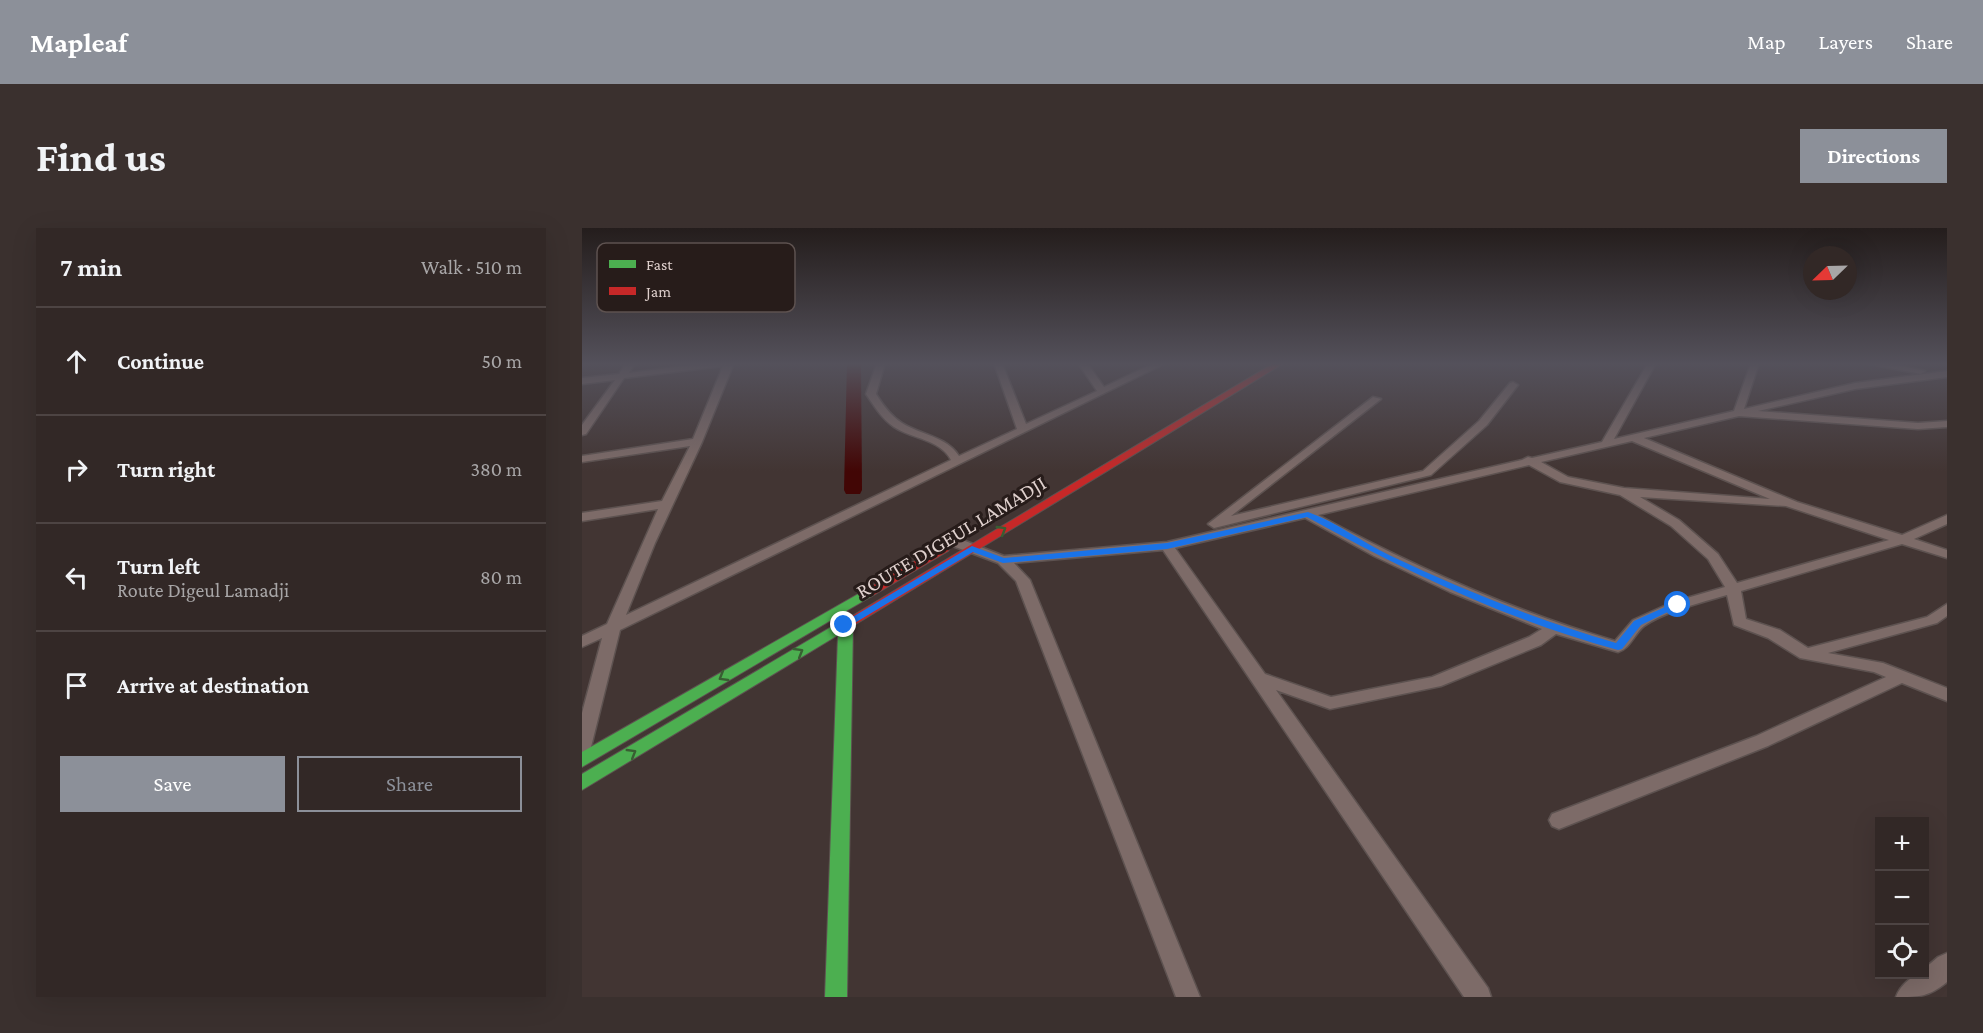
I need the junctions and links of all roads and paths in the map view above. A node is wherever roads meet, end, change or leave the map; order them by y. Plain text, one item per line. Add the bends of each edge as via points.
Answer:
1 (606, 399) edge
2 (715, 399) edge
3 (875, 399) edge
4 (1011, 399) edge
5 (1089, 399) edge
6 (1205, 399) edge
7 (1217, 399) edge
8 (1376, 399) dead end
9 (1502, 399) edge
10 (1631, 399) edge
11 (1743, 399) edge
12 (1801, 399) edge
13 (1738, 414) junction
14 (1947, 424) edge
15 (1023, 430) junction
16 (582, 432) edge
17 (1634, 438) junction
18 (697, 442) junction
19 (1605, 445) junction
20 (582, 459) edge
21 (1528, 460) junction
22 (957, 462) junction
23 (1624, 492) junction
24 (666, 504) junction
25 (1793, 505) junction
26 (1308, 514) junction
27 (582, 517) edge
28 (1947, 519) edge
29 (1214, 524) junction
30 (1194, 539) junction
31 (1902, 540) junction
32 (963, 545) junction
33 (1167, 546) junction
34 (1947, 554) edge
35 (1003, 560) junction
36 (1733, 589) junction
37 (845, 605) junction
38 (1947, 609) edge
39 (844, 625) junction
40 (613, 628) junction
41 (1554, 628) junction
42 (582, 642) edge
43 (1806, 654) junction
44 (1901, 677) junction
45 (1259, 678) junction
46 (1947, 695) edge
47 (582, 747) edge
48 (582, 760) edge
49 (582, 783) edge
50 (1559, 820) dead end
51 (1947, 965) edge
52 (836, 997) edge
53 (1188, 997) edge
54 (1479, 997) edge
55 (1908, 997) edge

1 - 16 street
2 - 18 street
3 - 22 street via 893,421 940,444
4 - 15 street
5 - 15 street
6 - 32 main road, ROUTE DIGEUL LAMADJI
32 -> 7 main road, ROUTE DIGEUL LAMADJI
8 - 29 street
9 - 29 street via 1483,423 1427,473
10 - 19 street
11 - 13 street
12 - 13 street
13 - 14 street via 1918,426
13 - 17 street
15 - 22 street
17 - 19 street
17 - 25 street
18 - 20 street
18 - 24 street
19 - 21 street
21 - 23 street via 1564,480
21 - 26 street
22 - 40 street
23 - 25 street
23 - 36 street via 1675,523 1713,557
24 - 27 street
24 - 40 street
25 - 31 street
26 - 30 street
26 - 41 street via 1455,589
28 - 31 street
29 - 30 street
30 - 33 street
31 - 34 street
31 - 36 street
32 - 35 street
32 - 37 main road, ROUTE DIGEUL LAMADJI
32 - 39 main road, ROUTE DIGEUL LAMADJI
33 - 35 street
33 - 45 street
35 - 53 street via 1023,580
36 - 41 street via 1678,605 1638,623 1618,647
36 - 43 street via 1739,622 1774,634
37 - 39 main road
37 -> 48 main road, ROUTE DIGEUL LAMADJI
38 - 43 street via 1932,620
49 -> 39 main road, ROUTE DIGEUL LAMADJI
39 - 52 main road
40 - 42 street
40 - 47 street
41 - 45 street via 1535,641 1435,682 1330,703
43 - 44 street via 1877,667
44 - 46 street
44 - 50 street via 1762,741
45 - 54 street
51 - 55 street

